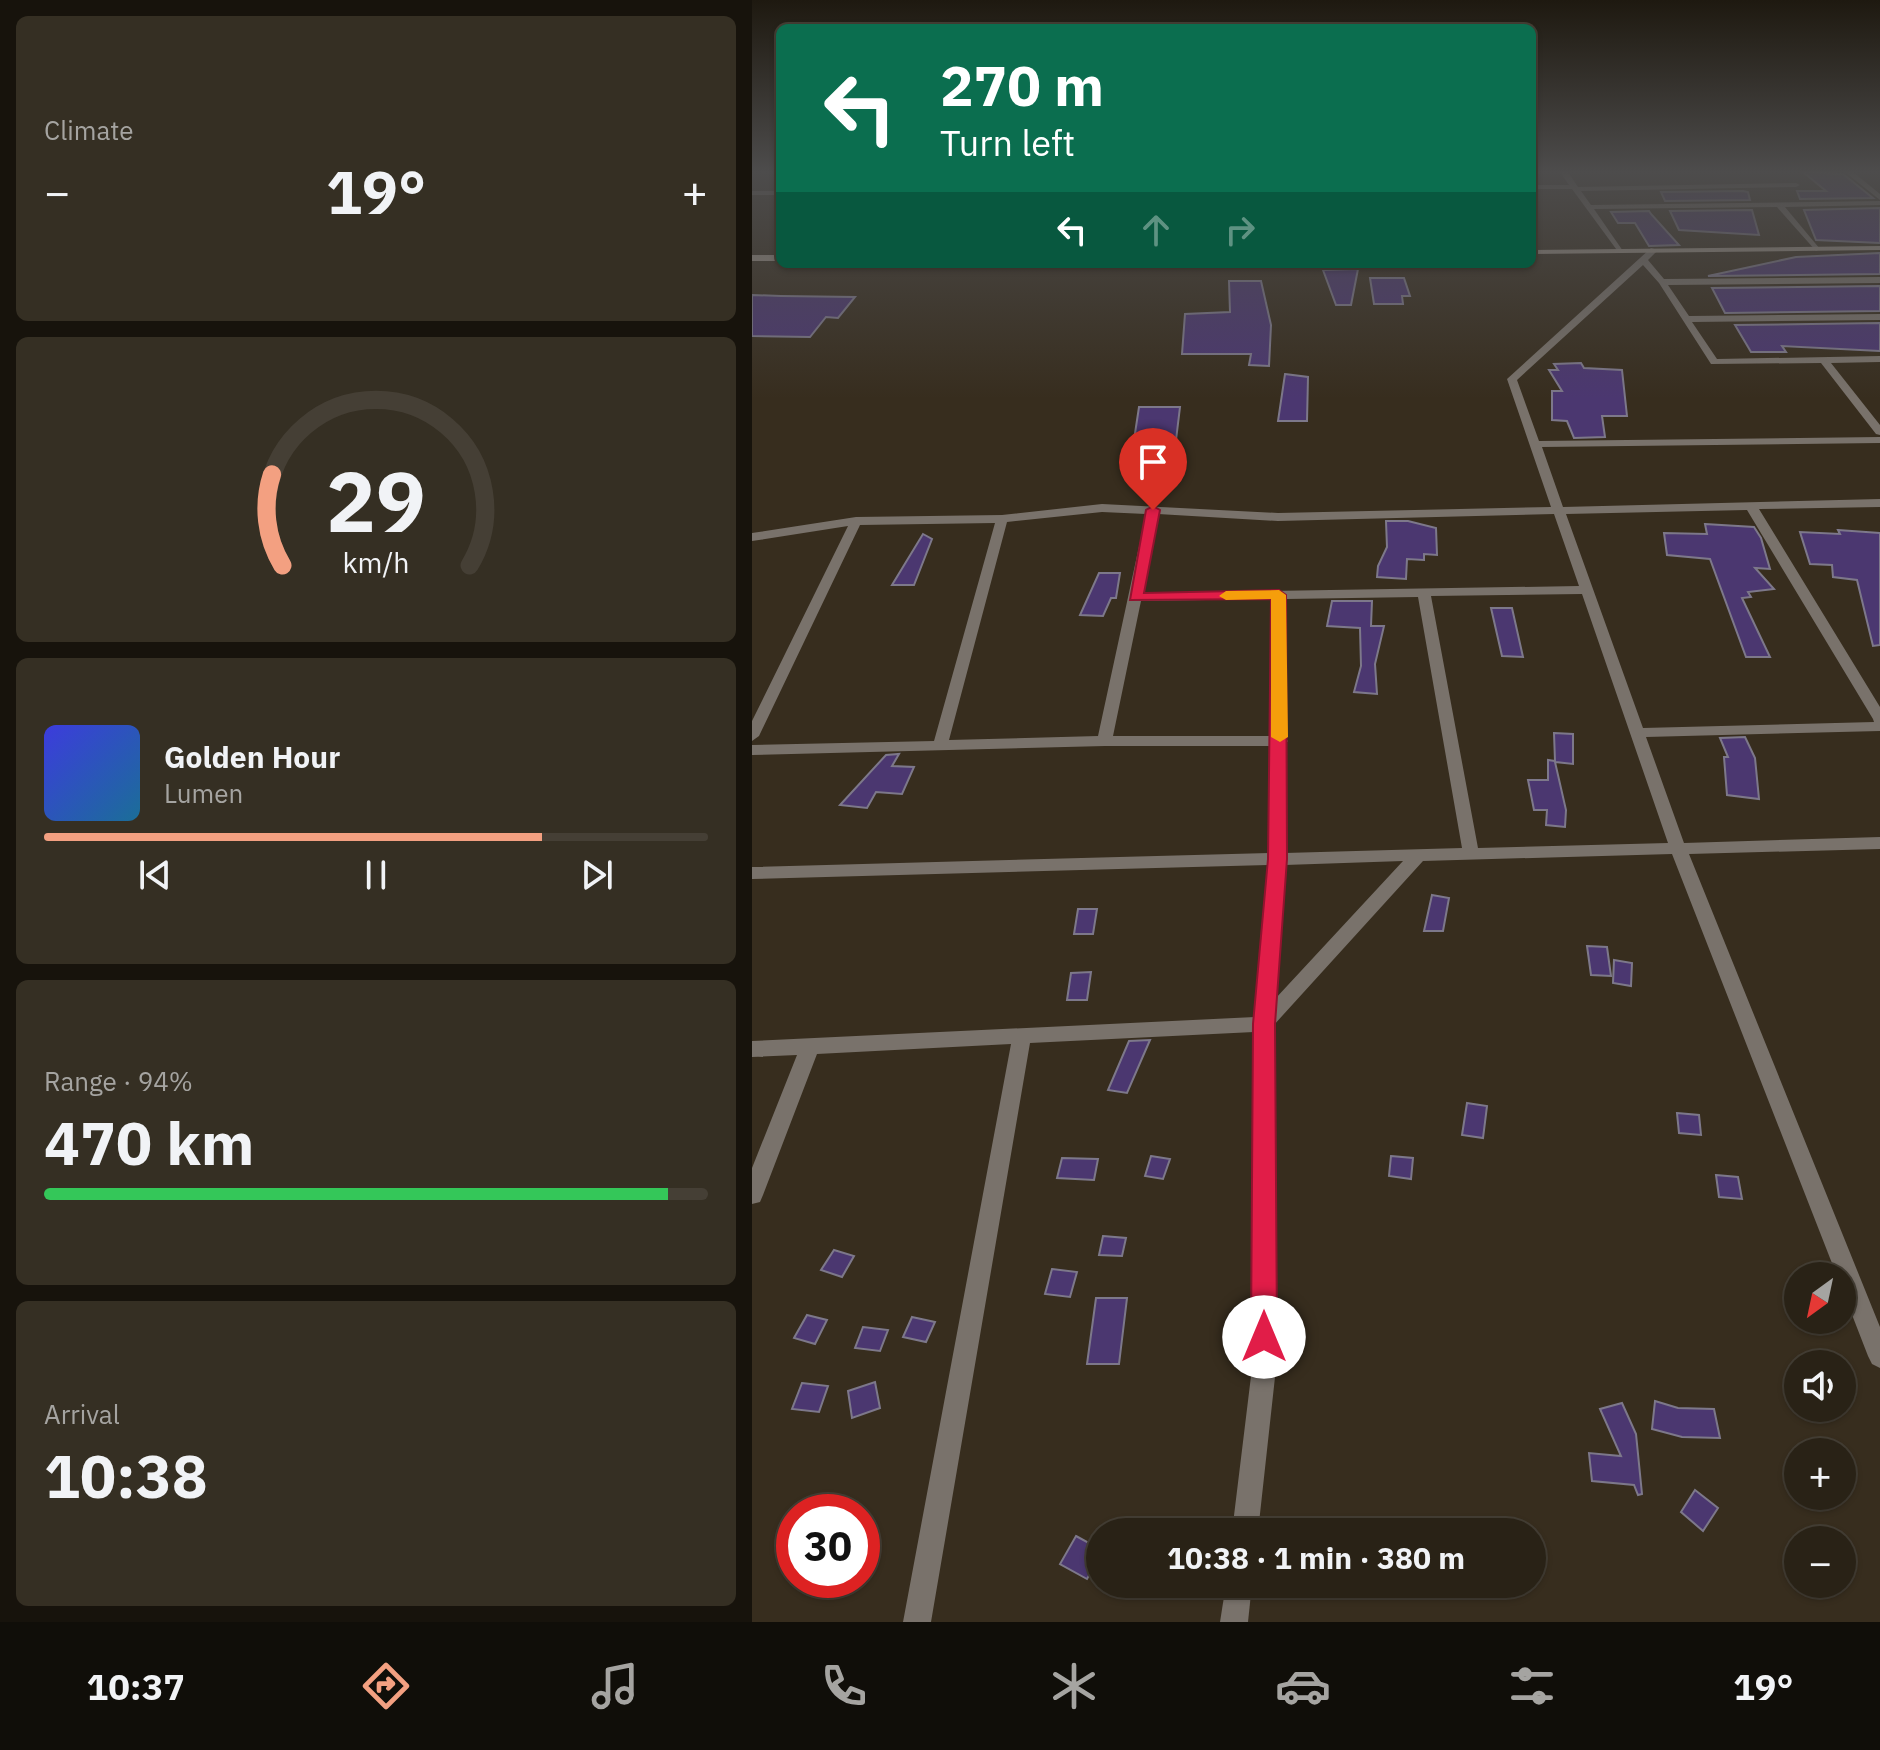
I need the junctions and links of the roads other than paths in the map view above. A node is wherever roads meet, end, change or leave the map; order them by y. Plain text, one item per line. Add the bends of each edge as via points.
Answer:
1 (1617, 248) edge
2 (1880, 248) edge
3 (1816, 249) joint
4 (1619, 251) junction
5 (1536, 252) edge
6 (1648, 255) junction
7 (752, 258) edge
8 (776, 258) edge
9 (1880, 280) edge
10 (1662, 282) junction
11 (1880, 317) edge
12 (1686, 319) junction
13 (1880, 359) edge
14 (1824, 360) junction
15 (1880, 432) edge
16 (1880, 440) edge
17 (1535, 444) junction
18 (1880, 503) edge
19 (1750, 505) junction
20 (1558, 509) junction
21 (1153, 510) junction
22 (1002, 519) junction
23 (856, 521) junction
24 (752, 537) edge
25 (1587, 590) junction
26 (1424, 593) junction
27 (1279, 595) junction
28 (1135, 597) junction
29 (1880, 719) edge
30 (1880, 726) edge
31 (1637, 733) junction
32 (752, 736) edge
33 (1105, 741) junction
34 (1280, 741) junction
35 (940, 746) junction
36 (752, 750) edge
37 (1879, 845) edge
38 (1678, 848) junction
39 (1471, 854) junction
40 (1419, 855) junction
41 (1277, 859) junction
42 (752, 873) edge
43 (1264, 1024) junction
44 (1022, 1036) junction
45 (810, 1047) junction
46 (752, 1049) edge
47 (752, 1195) edge
48 (1872, 1314) edge
49 (1880, 1356) edge
50 (1247, 1518) edge
51 (1237, 1598) edge
52 (917, 1622) edge
53 (1234, 1622) edge

1 - 4 street
2 - 3 main road
3 - 6 main road
4 - 5 main road
4 - 6 main road
6 - 10 street
6 - 17 street via 1512,379
7 - 8 main road
9 - 10 street
10 - 12 street
11 - 12 street
12 - 14 street via 1714,362
13 - 14 street
14 - 15 street
16 - 17 street
17 - 20 street
18 - 19 street
19 - 20 street
19 - 29 street
20 - 21 street via 1278,517
20 - 25 street
21 - 22 street via 1102,508
21 - 28 street
22 - 23 street
22 - 35 street
23 - 24 street
23 - 32 street
25 - 26 street
25 - 31 street
26 - 27 street
26 - 39 street
27 - 28 street
27 - 34 street
28 - 33 street
30 - 31 street
31 - 38 street
33 - 34 street
33 - 35 street
34 - 41 street
35 - 36 street
37 - 38 street
38 - 39 street
38 - 48 street
39 - 40 street
40 - 41 street
40 - 43 street
41 - 42 street
41 - 43 street
43 - 44 street
43 - 50 street via 1264,1368
44 - 45 street
44 - 52 street
45 - 46 street
45 - 47 street
48 - 49 street
51 - 53 street

